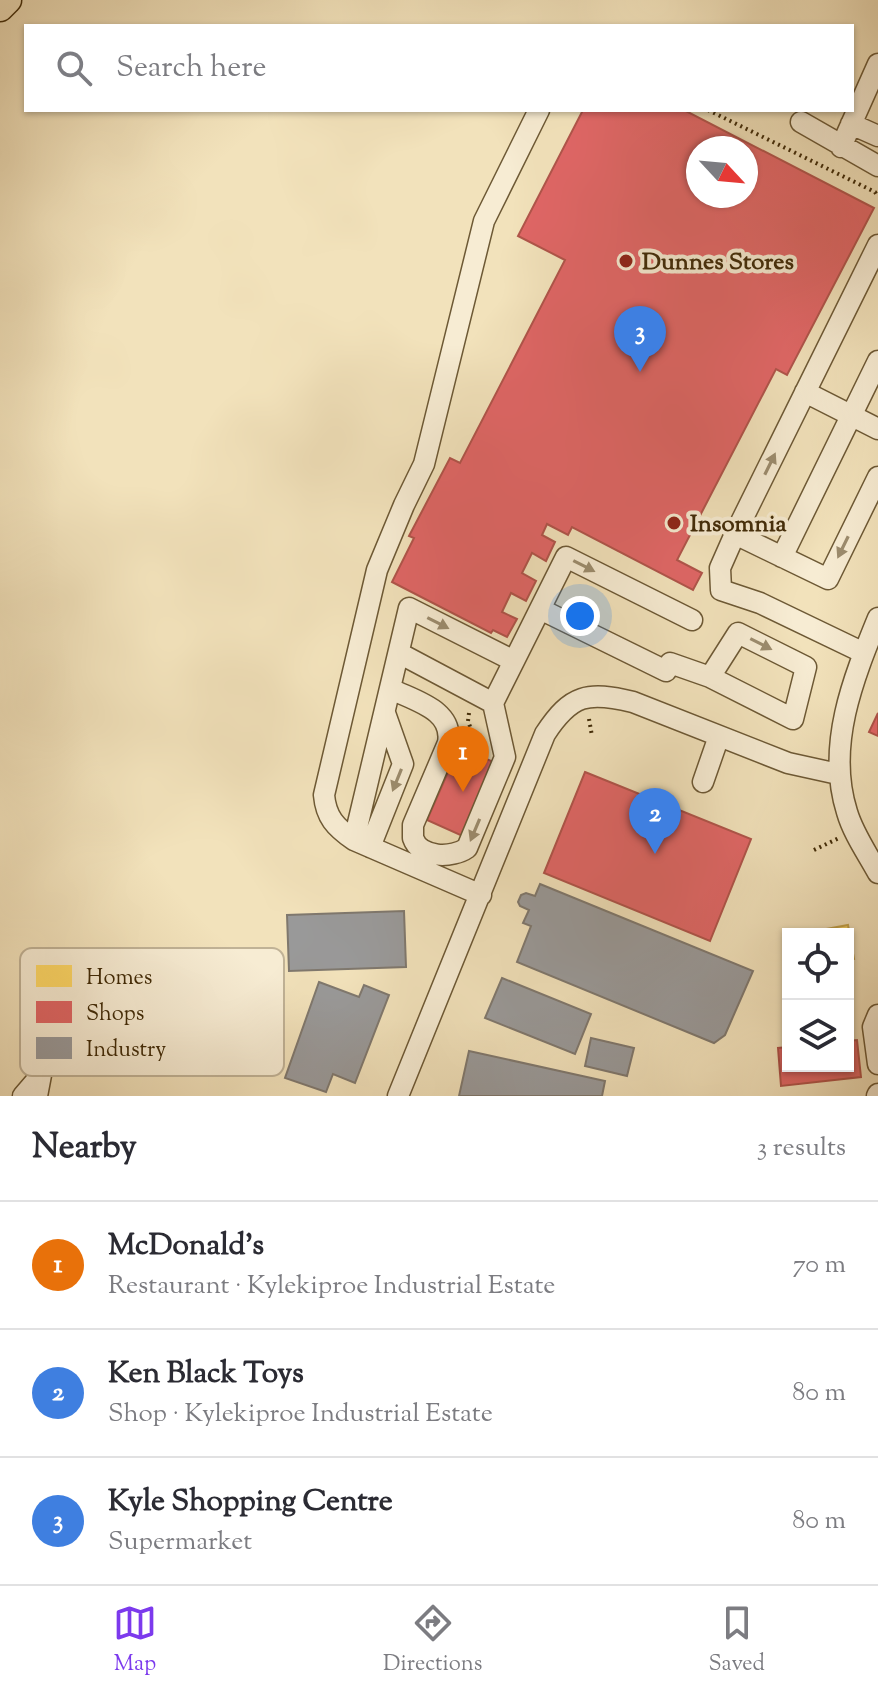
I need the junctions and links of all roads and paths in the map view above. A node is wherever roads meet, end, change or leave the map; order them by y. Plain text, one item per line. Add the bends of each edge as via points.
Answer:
1 (8, 0) edge
2 (0, 8) edge
3 (878, 64) edge
4 (538, 112) edge
5 (712, 112) edge
6 (801, 122) dead end
7 (851, 124) junction
8 (878, 136) edge
9 (841, 147) junction
10 (878, 166) edge
11 (878, 197) edge
12 (878, 245) edge
13 (878, 361) edge
14 (805, 392) junction
15 (852, 415) junction
16 (878, 429) edge
17 (878, 477) edge
18 (735, 534) junction
19 (782, 557) junction
20 (540, 609) junction
21 (878, 618) edge
22 (692, 620) dead end
23 (399, 653) junction
24 (864, 653) junction
25 (514, 661) junction
26 (710, 677) junction
27 (391, 689) junction
28 (471, 691) junction
29 (493, 703) junction
30 (385, 713) junction
31 (719, 736) junction
32 (481, 757) dead end
33 (838, 774) junction
34 (703, 782) dead end
35 (362, 843) junction
36 (876, 864) edge
37 (481, 895) junction
38 (878, 1015) edge
39 (878, 1064) edge
40 (40, 1076) edge
41 (41, 1076) edge
42 (23, 1096) edge
43 (37, 1096) edge
44 (398, 1096) edge

1 - 2 main road
3 - 7 street
4 - 35 street via 484,221 424,464 377,570 324,795 326,813 337,828
5 - 11 path
6 - 9 street
7 - 8 street
7 - 9 street
9 - 10 street
12 - 14 street
13 - 15 street
14 - 15 street
18 -> 14 street
15 - 16 street
15 - 19 street
17 -> 19 street via 828,579
18 - 19 street
18 - 24 street via 720,568 721,590
20 -> 22 street via 566,557
20 - 25 street
20 - 26 street via 668,667
21 - 24 street
23 -> 25 street via 409,608
23 - 27 street
23 - 28 street
24 - 33 street via 842,728
25 - 29 street
26 -> 26 street via 738,633 806,667 793,719
29 -> 27 street via 505,757 467,848 443,857 418,846 413,825 448,743 447,722
27 - 30 street
28 - 29 street
28 - 32 path via 468,721
30 - 35 street
30 -> 35 street via 403,764
31 - 33 street via 788,763
31 - 34 street
31 - 37 street via 614,697 586,697 561,708 545,734
33 - 36 street via 847,813
35 - 37 street
37 - 44 street
38 - 39 street via 873,1027
40 - 42 street
41 - 43 street

